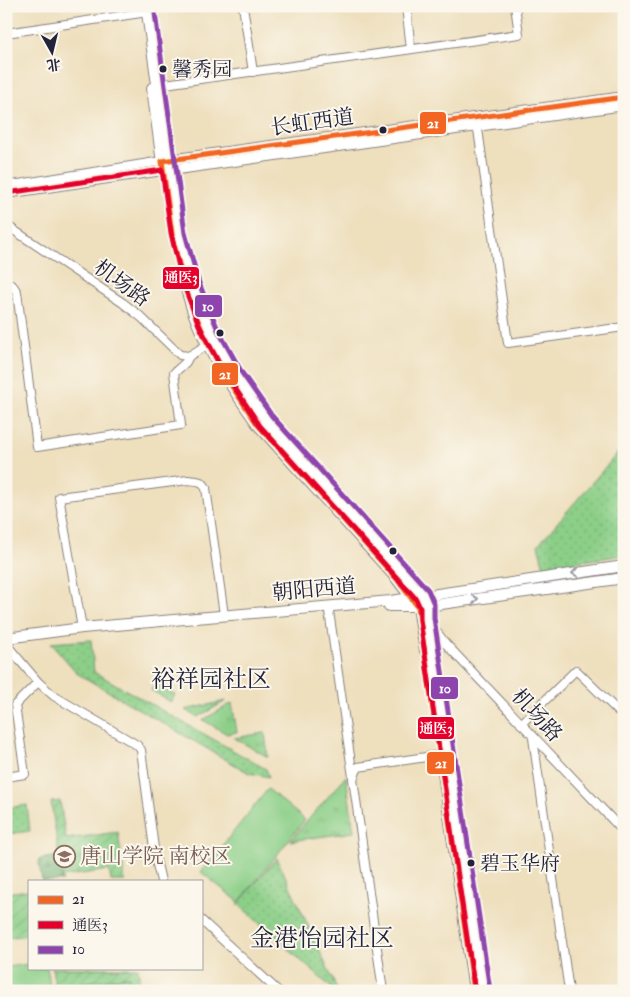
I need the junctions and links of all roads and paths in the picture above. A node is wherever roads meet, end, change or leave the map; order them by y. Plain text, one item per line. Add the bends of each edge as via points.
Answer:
1 (244, 6) edge
2 (406, 6) edge
3 (515, 6) edge
4 (143, 8) edge
5 (6, 33) edge
6 (411, 49) junction
7 (253, 72) junction
8 (158, 85) junction
9 (624, 97) edge
10 (624, 105) edge
11 (477, 122) junction
12 (166, 166) junction
13 (6, 186) edge
14 (6, 194) edge
15 (6, 225) edge
16 (6, 282) edge
17 (624, 327) edge
18 (211, 343) junction
19 (189, 356) junction
20 (624, 566) edge
21 (624, 578) edge
22 (422, 595) junction
23 (412, 598) junction
24 (422, 607) junction
25 (329, 611) junction
26 (224, 615) junction
27 (427, 619) junction
28 (82, 628) junction
29 (6, 641) edge
30 (38, 682) junction
31 (624, 717) edge
32 (521, 724) junction
33 (532, 736) junction
34 (440, 755) junction
35 (6, 777) edge
36 (353, 779) junction
37 (624, 832) edge
38 (160, 880) edge
39 (202, 921) edge
40 (278, 991) edge
41 (383, 991) edge
42 (474, 991) edge
43 (483, 991) edge
44 (568, 991) edge

1 - 7 street
2 - 6 street
3 - 6 street via 519,34
4 - 5 street
4 - 8 main road
4 - 12 main road
6 - 7 street
7 - 8 street
8 - 12 main road
9 - 11 main road, 长虹西道
10 - 11 main road, 长虹西道
11 - 12 main road, 长虹西道
11 - 17 street via 508,343
12 - 13 street, 长虹西道
12 - 14 street, 长虹西道
12 - 18 main road via 183,255
15 - 19 street, 机场路 via 123,303 180,355
16 - 19 street via 17,292 37,447 181,425 174,373
18 - 19 street
18 - 22 main road via 266,421
18 - 23 main road via 239,398 258,425
20 -> 22 main road, 朝阳西道
24 -> 21 main road, 朝阳西道
22 - 23 main road, 朝阳西道
22 - 24 main road
23 - 24 main road
23 - 26 main road, 朝阳西道
24 - 25 main road, 朝阳西道
24 - 27 main road
24 - 34 main road
25 - 29 main road, 朝阳西道
25 - 36 street
26 - 28 main road, 朝阳西道
26 - 28 street via 206,488 200,481 188,480 59,497
27 - 32 street, 机场路 via 445,643
27 - 43 main road
28 - 29 main road, 朝阳西道
29 - 30 street
30 - 35 street via 15,705 25,774
30 - 38 street via 54,696 141,750
31 - 32 street via 576,670
32 - 33 street, 机场路
33 - 37 street, 机场路
33 - 44 street
34 - 36 street via 358,767
34 - 42 main road
36 - 41 street
39 - 40 street

